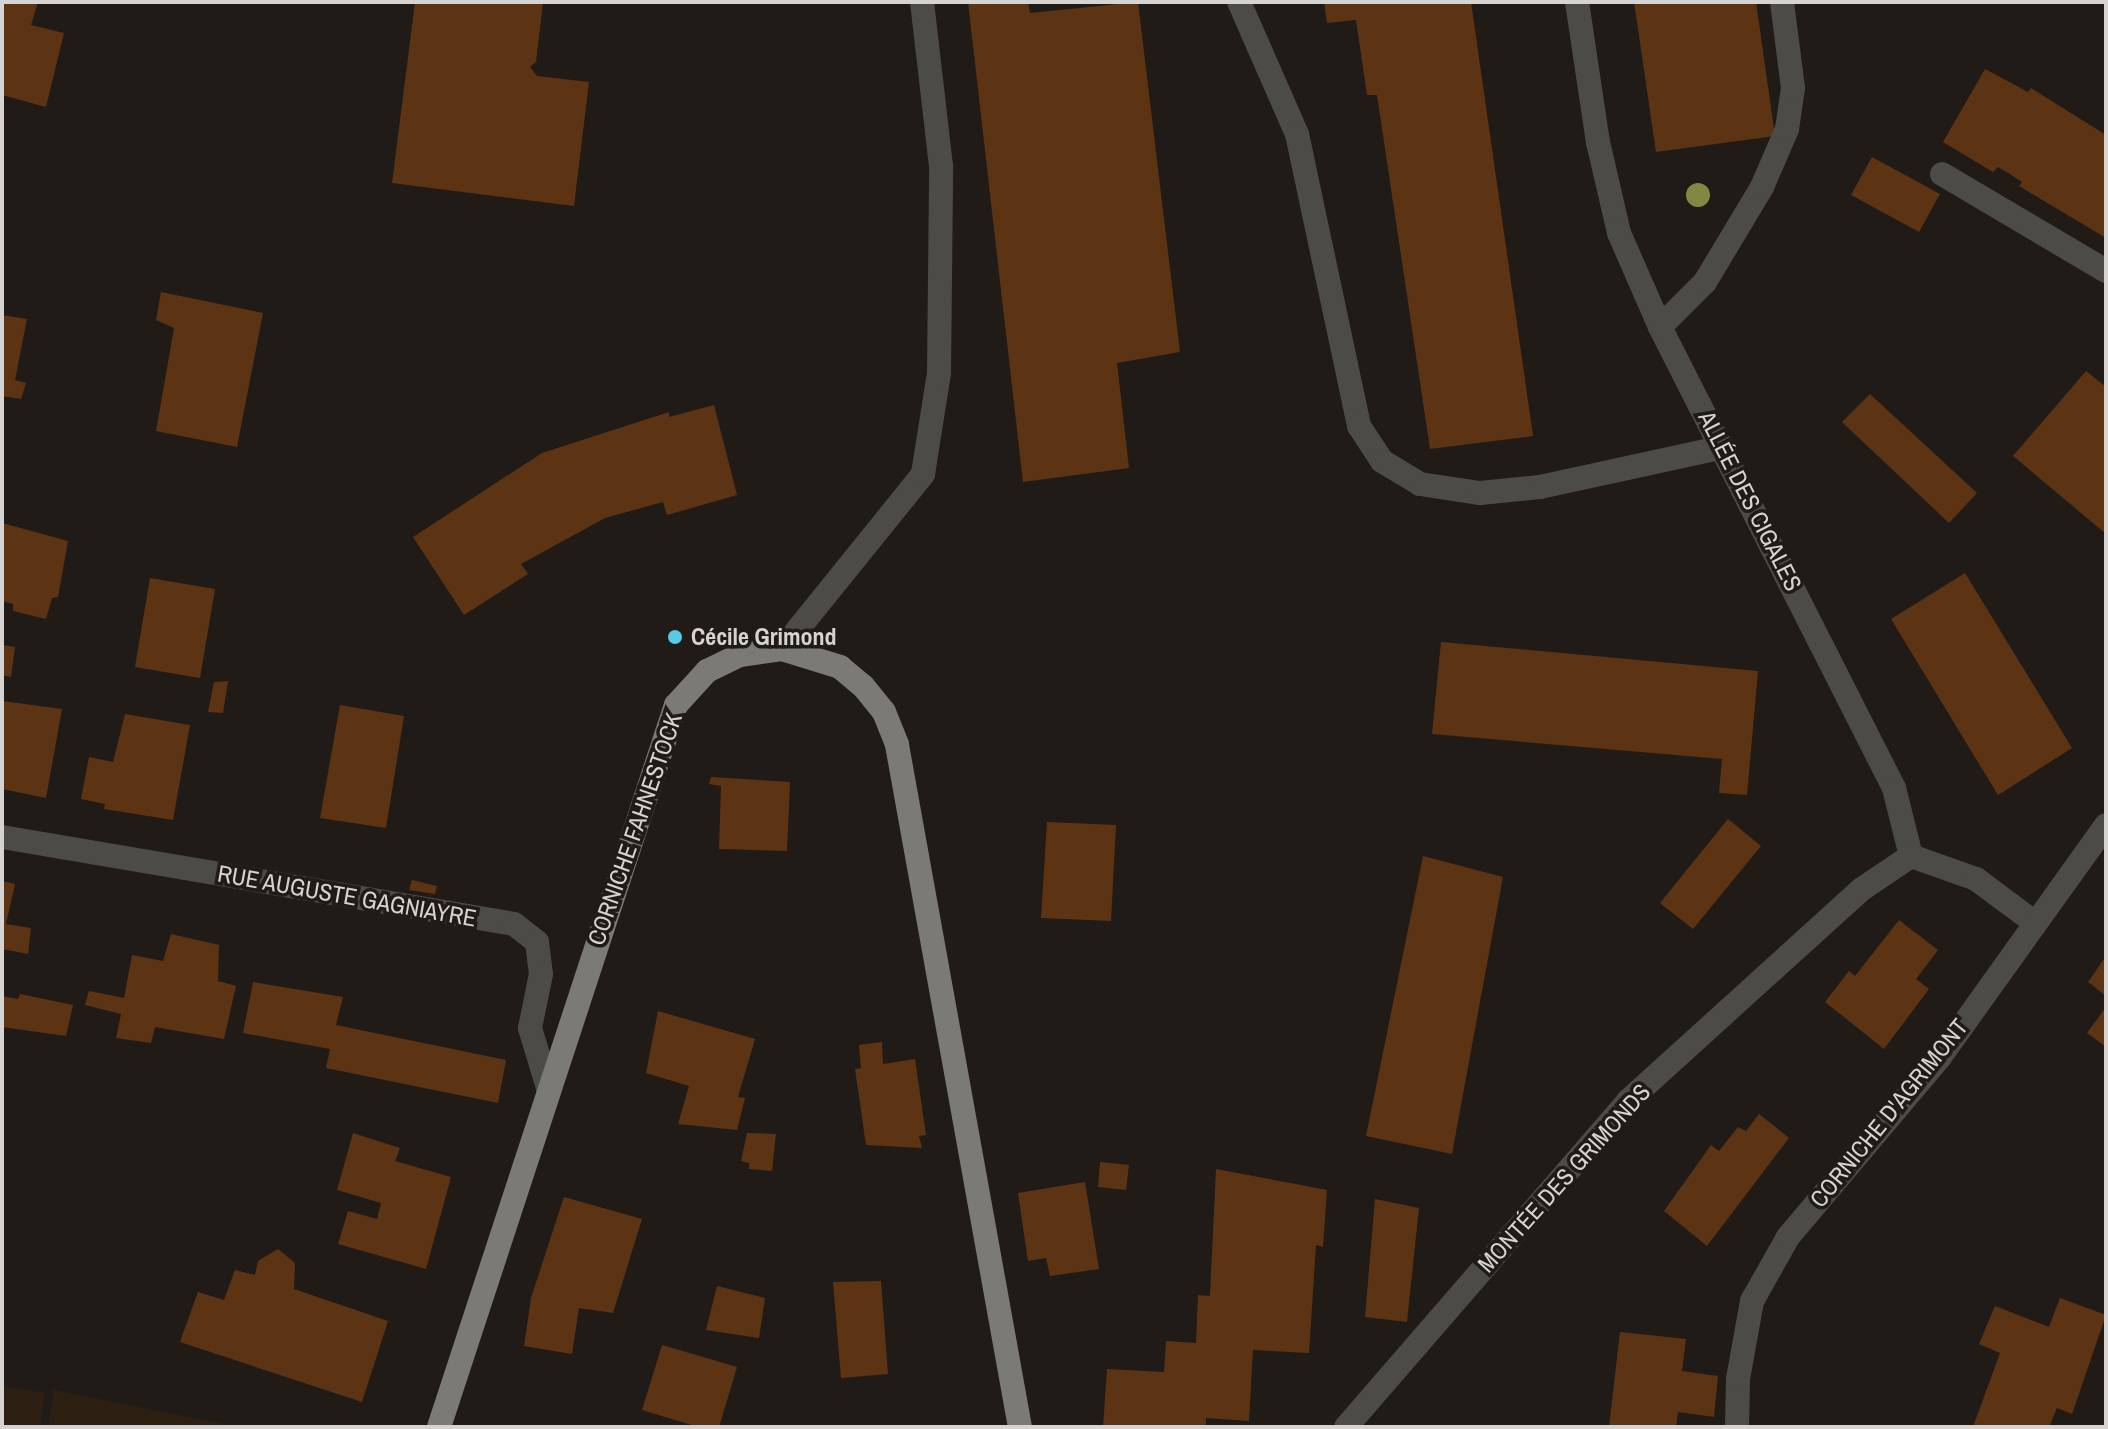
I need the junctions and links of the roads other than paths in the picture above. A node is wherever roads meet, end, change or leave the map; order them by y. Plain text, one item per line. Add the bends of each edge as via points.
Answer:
1 (922, 2) edge
2 (1239, 2) edge
3 (1577, 2) edge
4 (1782, 2) edge
5 (1942, 174) dead end
6 (2106, 271) edge
7 (1660, 327) junction
8 (1723, 447) junction
9 (782, 649) junction
10 (2104, 830) edge
11 (2, 837) edge
12 (1911, 856) junction
13 (2034, 922) junction
14 (548, 1088) junction
15 (439, 1427) edge
16 (1020, 1427) edge
17 (1346, 1427) edge
18 (1737, 1427) edge

1 - 9 street via 941,166 939,373 923,474
2 - 8 street via 1297,134 1359,426 1382,461 1420,484 1480,493 1540,487
3 - 7 street, ALLÉE DES CIGALES via 1598,142 1619,233
4 - 7 street via 1793,88 1787,129 1762,187 1705,282
5 - 6 street
7 - 8 street, ALLÉE DES CIGALES
8 - 12 street, ALLÉE DES CIGALES via 1894,788
9 - 14 main road, CORNICHE FAHNESTOCK via 740,655 707,671 676,705
9 - 16 main road, CORNICHE FAHNESTOCK via 840,667 863,686 884,712 897,745
10 - 13 street, CORNICHE D'AGRIMONT
11 - 14 street, RUE AUGUSTE GAGNIAYRE via 514,924 537,942 541,974 530,1028
12 - 13 street via 1976,879
12 - 17 street, MONTÉE DES GRIMONDS via 1862,889 1628,1101
13 - 18 street, CORNICHE D'AGRIMONT via 1940,1057 1788,1237 1752,1301 1738,1379
14 - 15 main road, CORNICHE FAHNESTOCK

